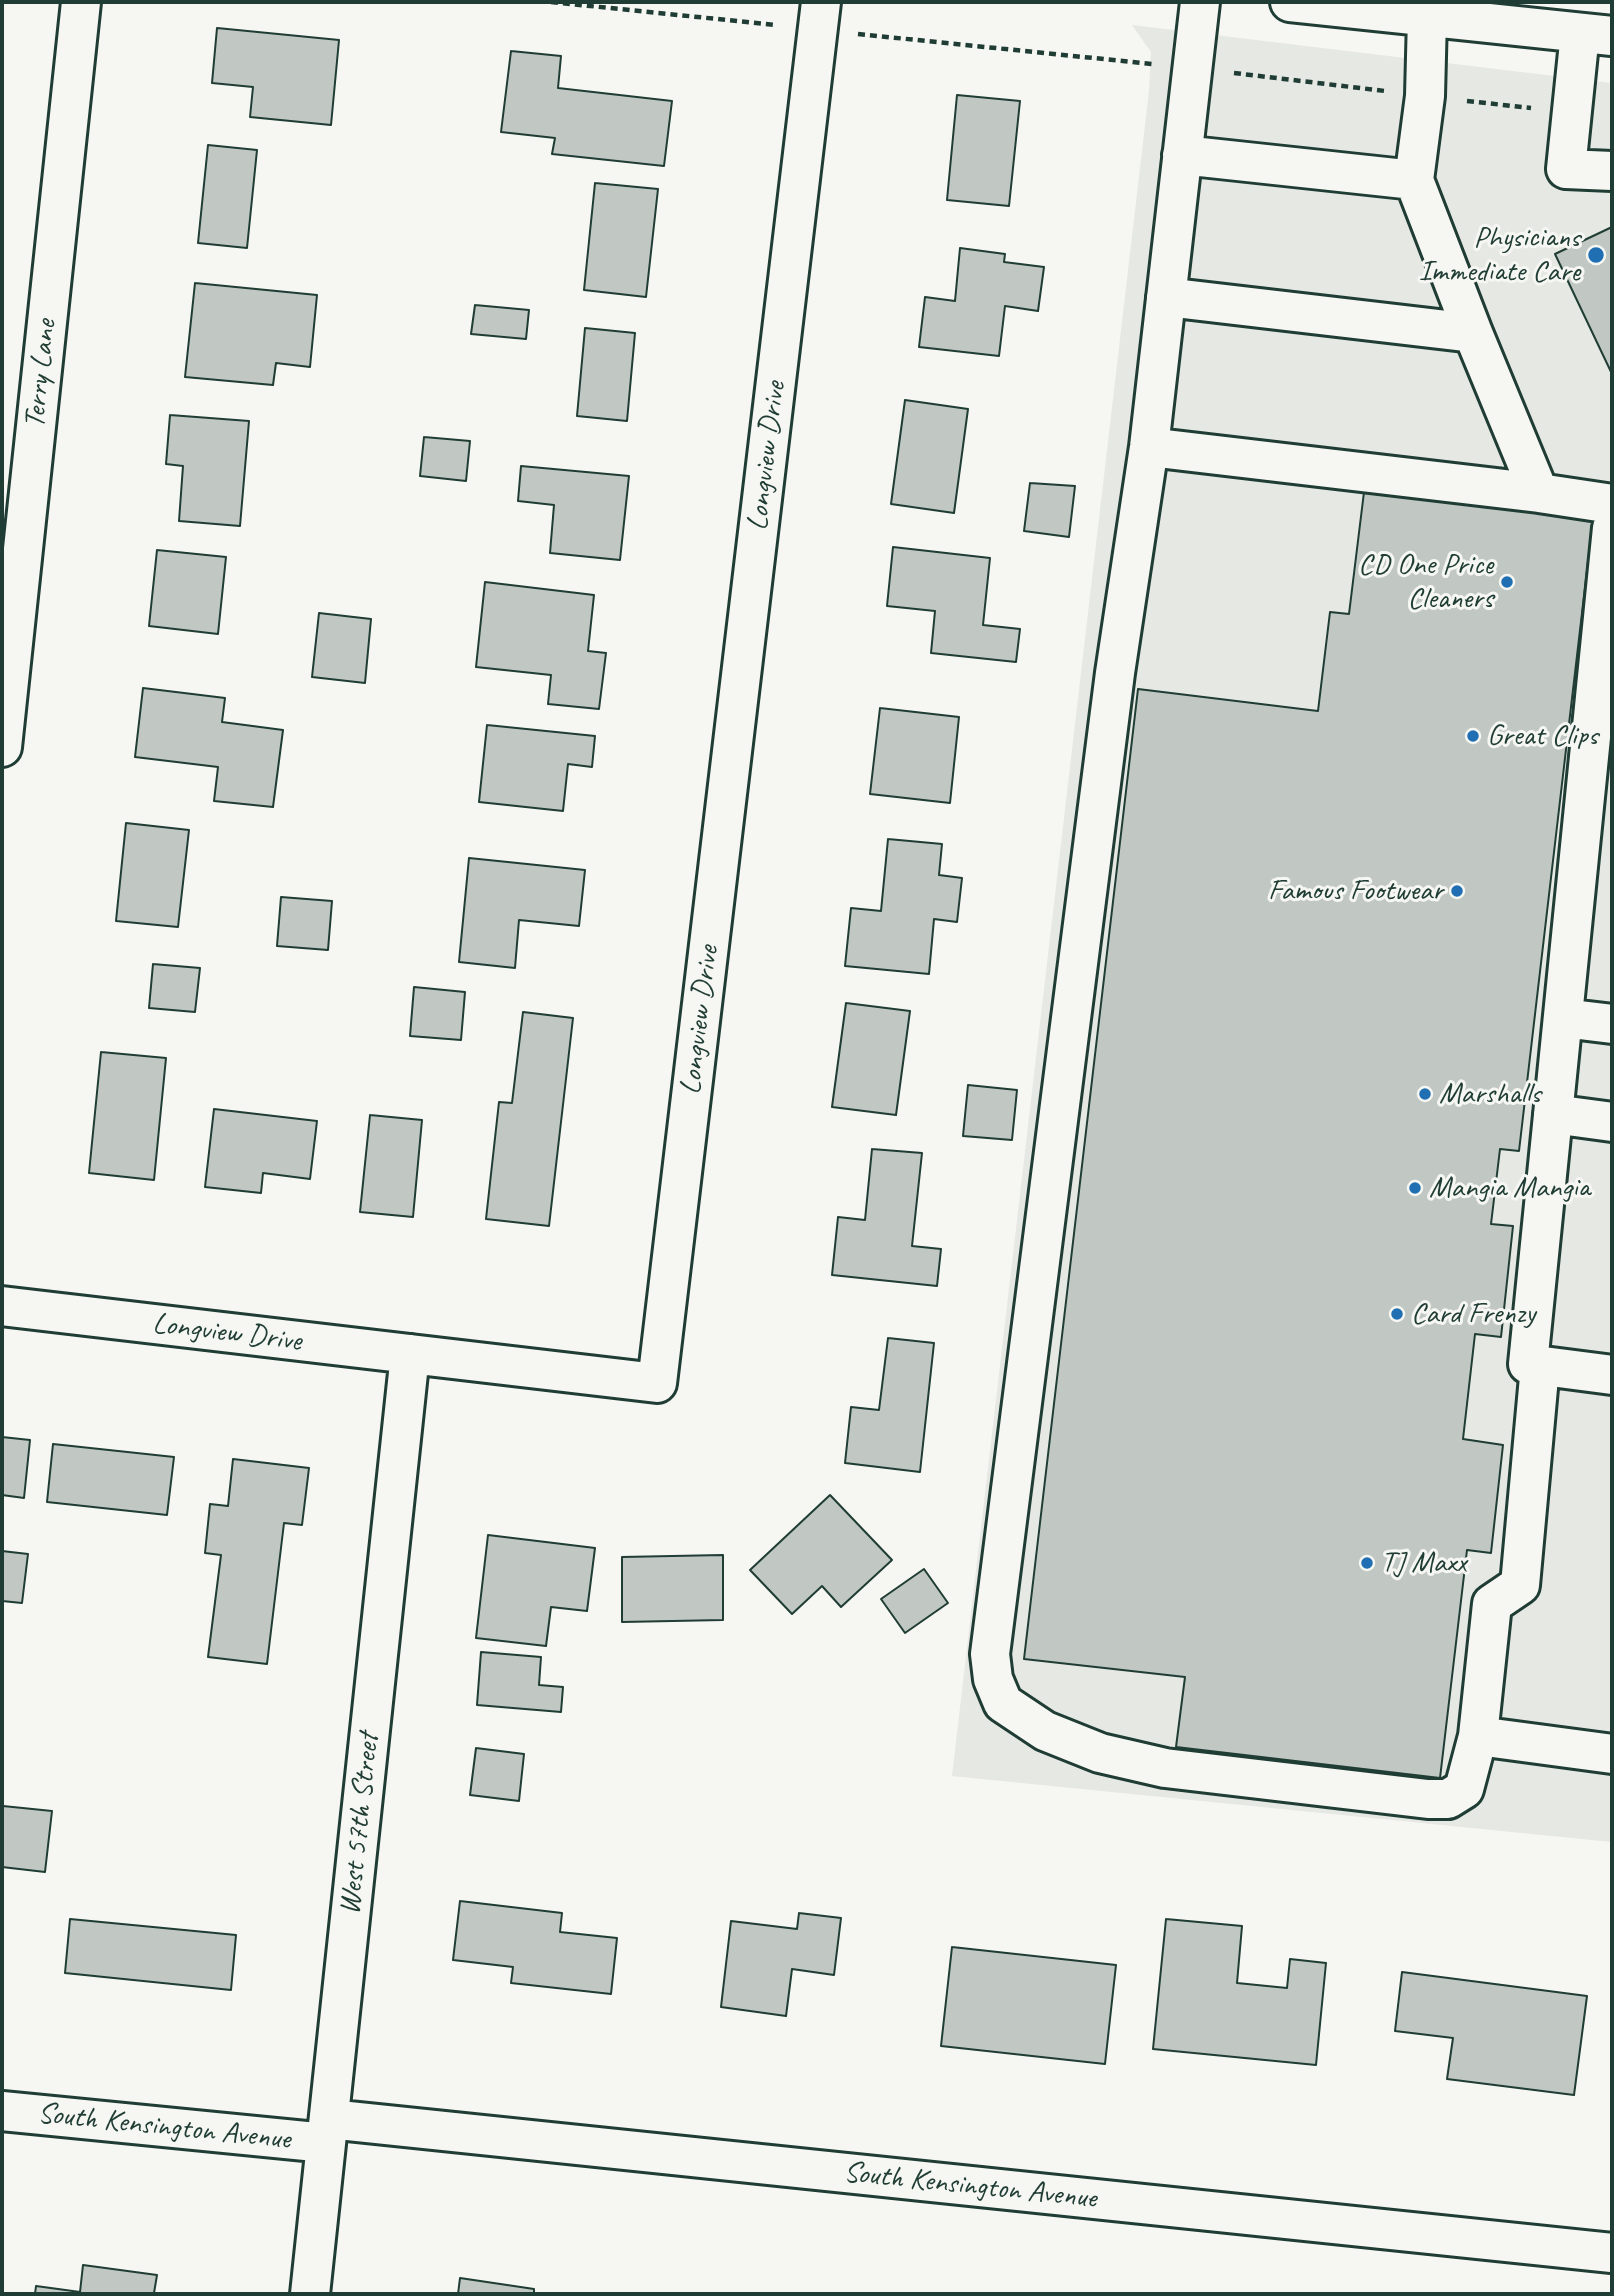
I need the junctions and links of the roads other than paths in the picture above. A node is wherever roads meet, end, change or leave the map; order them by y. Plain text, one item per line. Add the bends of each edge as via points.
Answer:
1 (81, 2) edge
2 (1200, 2) edge
3 (1290, 2) edge
4 (1512, 13) edge
5 (819, 16) edge
6 (1427, 16) junction
7 (1596, 34) edge
8 (1182, 155) junction
9 (1612, 171) edge
10 (1414, 180) junction
11 (1166, 298) junction
12 (1473, 333) junction
13 (1149, 447) junction
14 (1539, 493) junction
15 (1612, 504) edge
16 (1612, 528) edge
17 (2, 747) edge
18 (1563, 1018) junction
19 (1612, 1024) edge
20 (1553, 1114) junction
21 (1612, 1122) edge
22 (2, 1306) edge
23 (410, 1354) junction
24 (1539, 1366) junction
25 (1612, 1375) edge
26 (1478, 1736) junction
27 (1612, 1754) edge
28 (2, 2110) edge
29 (327, 2131) junction
30 (1612, 2253) edge
31 (310, 2294) edge

1 - 17 street, Terry Lane
2 - 8 street
3 - 6 street
4 - 6 street
4 - 7 street
5 - 23 street, Longview Drive via 657,1383
6 - 10 street via 1425,96
7 - 9 street via 1571,112 1566,169
8 - 10 street
8 - 11 street
10 - 12 street
11 - 12 street
11 - 13 street
12 - 14 street
13 - 14 street
13 - 26 street via 1115,673 990,1654 993,1679 1003,1703 1045,1731 1100,1753 1165,1768 1427,1799 1448,1799 1464,1789
14 - 15 street
16 - 18 street
18 - 19 street
18 - 20 street
20 - 21 street
20 - 24 street via 1528,1364
22 - 23 street, Longview Drive
23 - 29 street, West 57th Street
24 - 25 street
24 - 26 street via 1520,1585 1492,1604
26 - 27 street
28 - 29 street, South Kensington Avenue
29 - 30 street, South Kensington Avenue
29 - 31 street, West 57th Street

